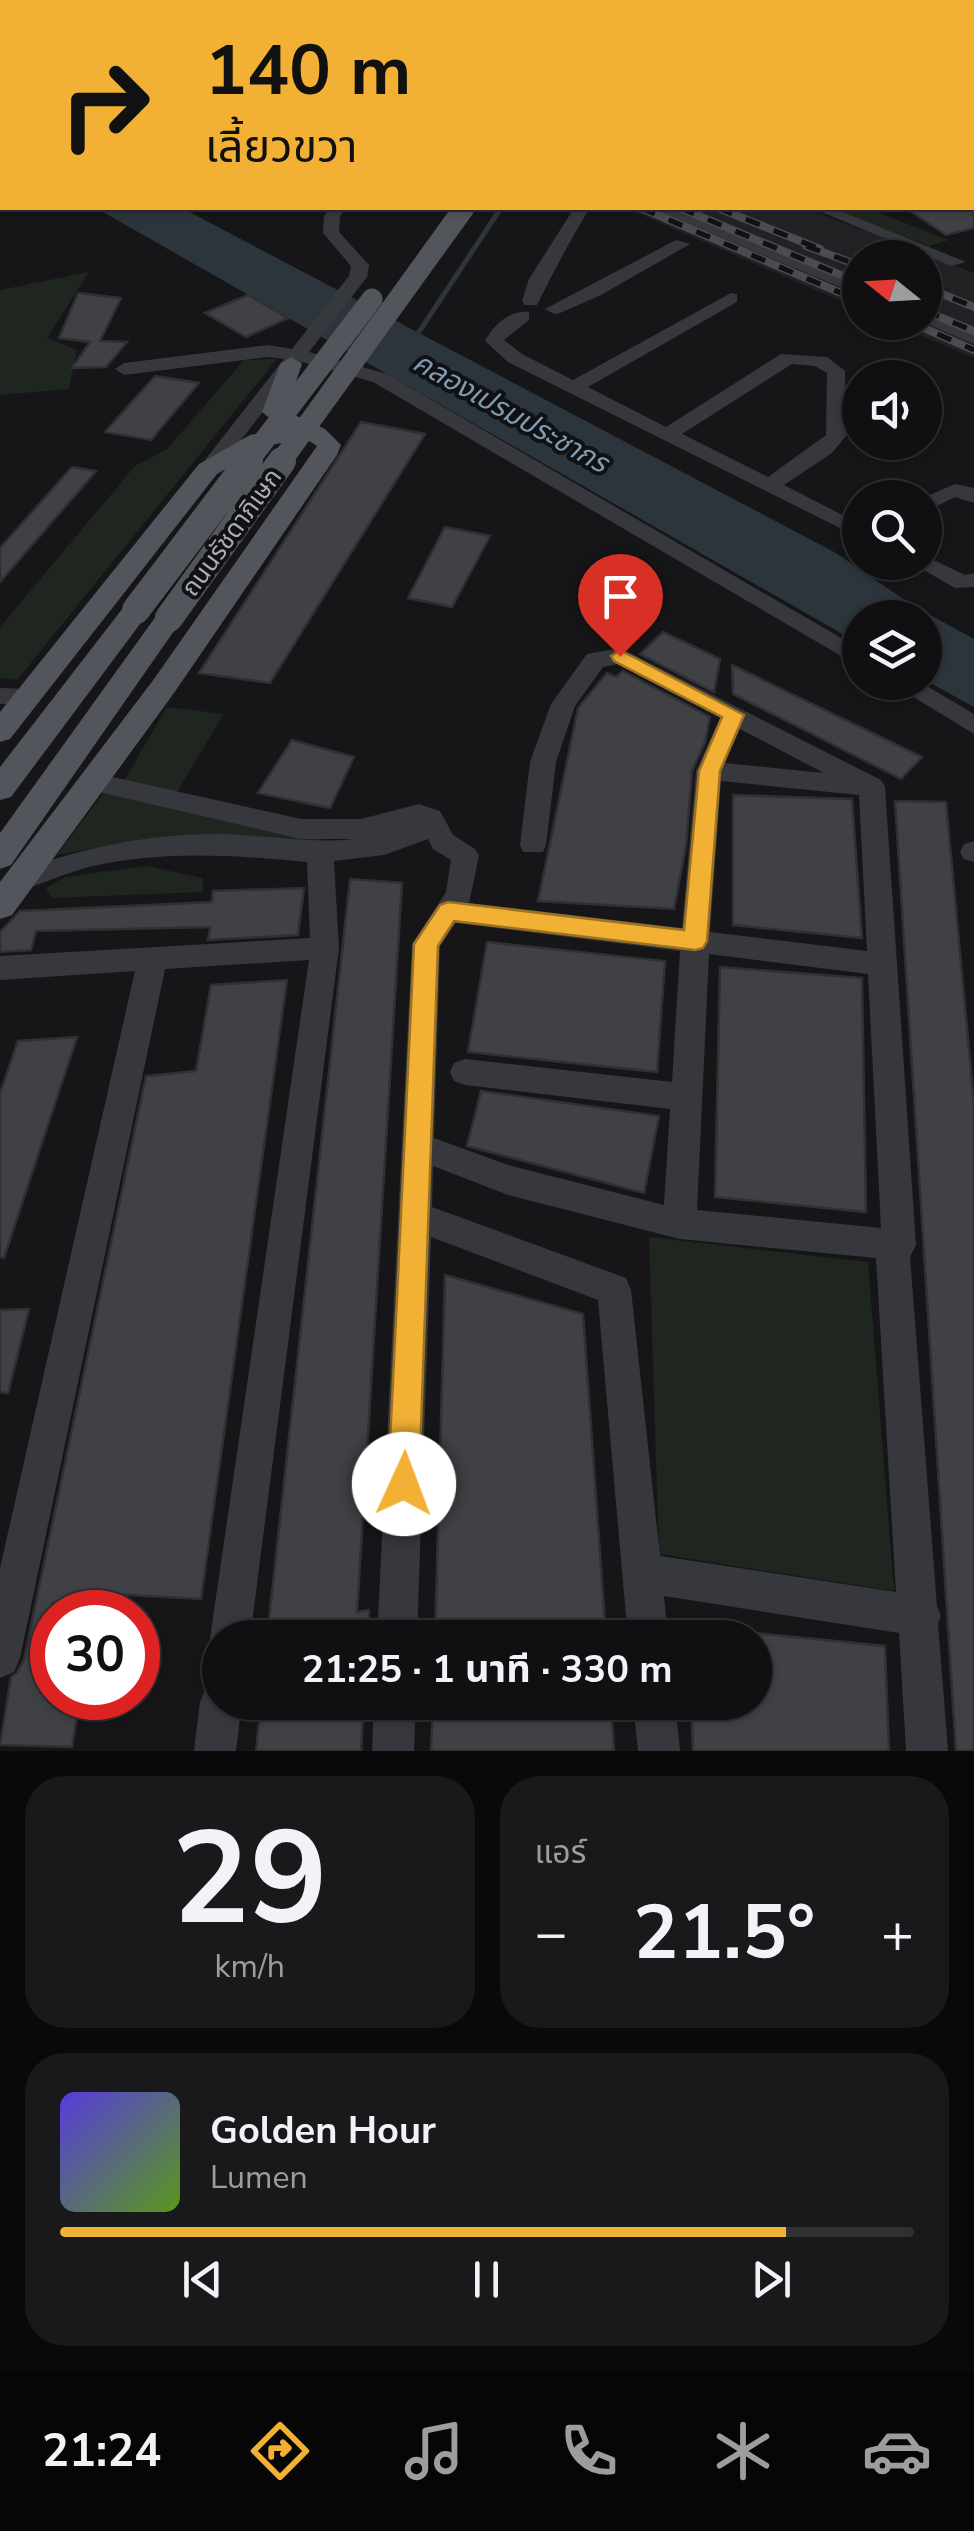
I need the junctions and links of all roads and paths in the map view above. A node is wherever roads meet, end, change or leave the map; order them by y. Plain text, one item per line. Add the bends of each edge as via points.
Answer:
1 (336, 210) edge
2 (439, 210) edge
3 (463, 210) edge
4 (579, 210) edge
5 (663, 210) edge
6 (825, 210) edge
7 (682, 244) dead end
8 (958, 262) dead end
9 (842, 283) edge
10 (731, 298) dead end
11 (527, 308) junction
12 (942, 324) edge
13 (974, 338) edge
14 (300, 353) junction
15 (124, 369) dead end
16 (573, 388) junction
17 (667, 435) junction
18 (208, 469) junction
19 (307, 476) junction
20 (769, 486) junction
21 (942, 495) edge
22 (974, 497) edge
23 (842, 523) edge
24 (942, 572) edge
25 (974, 580) edge
26 (842, 648) edge
27 (14, 696) edge
28 (931, 700) edge
29 (734, 715) junction
30 (974, 726) edge
31 (0, 732) edge
32 (709, 771) junction
33 (94, 782) junction
34 (872, 787) junction
35 (0, 789) edge
36 (434, 826) junction
37 (534, 845) dead end
38 (320, 853) junction
39 (0, 856) edge
40 (22, 880) junction
41 (0, 906) edge
42 (448, 911) junction
43 (695, 941) junction
44 (325, 948) junction
45 (152, 960) junction
46 (882, 964) junction
47 (0, 968) edge
48 (465, 1072) dead end
49 (686, 1097) junction
50 (417, 1146) junction
51 (414, 1216) junction
52 (680, 1224) junction
53 (892, 1246) junction
54 (642, 1573) junction
55 (921, 1616) junction
56 (232, 1620) edge
57 (399, 1620) edge
58 (646, 1620) edge
59 (0, 1658) edge
60 (219, 1720) edge
61 (394, 1720) edge
62 (656, 1720) edge
63 (215, 1751) edge
64 (393, 1751) edge
65 (659, 1751) edge
66 (927, 1751) edge

1 - 14 street via 331,233 360,265 352,288
2 - 35 main road, ถนนรัชดาภิเษก, bridge
3 - 39 main road, ถนนรัชดาภิเษก, bridge
4 - 11 street
5 - 9 street
6 - 8 street
7 - 11 street via 554,309 548,303
10 - 16 street
11 - 16 street via 494,341
12 - 13 street
14 - 15 street via 258,351
14 - 18 street
14 - 19 main road via 274,412 328,445
14 - 26 street via 380,378
16 - 17 street
17 - 20 street
17 - 20 street via 788,358 820,362 836,372 836,436
18 - 19 main road via 258,440 294,435 318,446
18 - 27 main road
19 - 33 main road
20 - 23 street
21 - 22 street via 965,490
24 - 25 street via 963,583
27 - 31 main road
28 - 30 street
29 - 32 street
29 - 34 street
29 - 37 street via 620,656 594,660 563,704 542,762
32 - 34 street
32 - 43 street
33 - 36 street via 301,829 361,830 419,814
33 - 40 main road
34 - 46 street
36 - 38 street via 384,845
36 - 42 street via 443,842 465,856 460,894
38 - 40 street via 160,845 84,858
38 - 44 street
40 - 41 main road
42 - 43 street
42 - 50 street via 426,944
43 - 46 street
43 - 49 street
44 - 45 street
44 - 56 street
45 - 47 street
45 - 59 street
46 - 53 street via 899,1245
48 - 49 street
49 - 52 street
50 - 51 street
50 - 52 street via 508,1180
51 - 54 street via 614,1290
51 - 57 street
52 - 53 street
53 - 55 street
54 - 55 street
54 - 58 street
55 - 66 street
60 - 63 street
61 - 64 street
62 - 65 street

